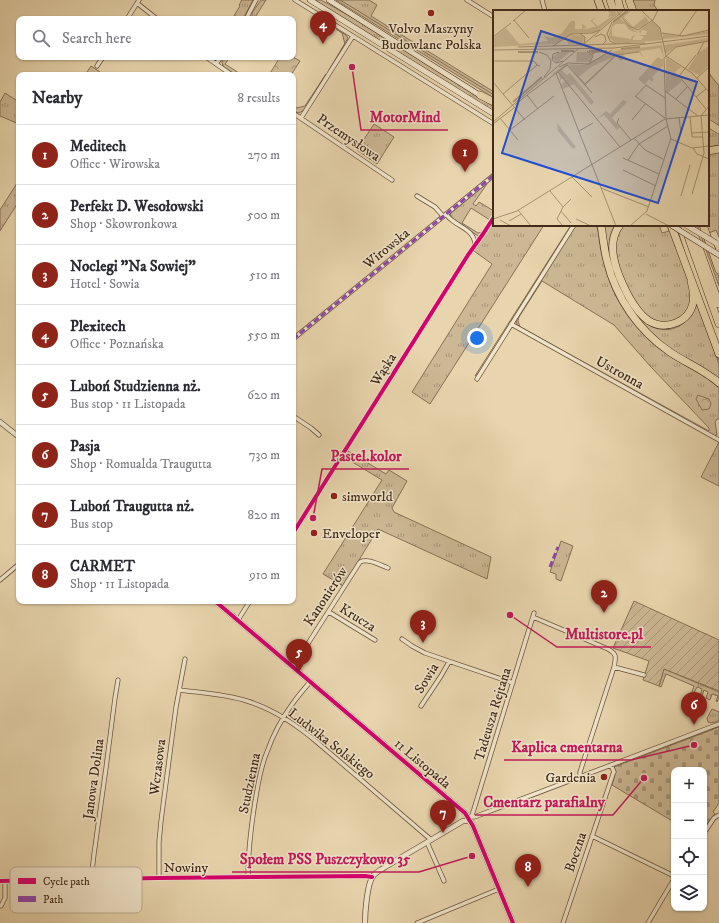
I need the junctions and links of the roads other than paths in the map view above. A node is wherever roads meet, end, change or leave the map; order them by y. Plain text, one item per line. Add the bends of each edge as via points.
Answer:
1 (256, 0) edge
2 (295, 0) edge
3 (310, 0) edge
4 (329, 0) edge
5 (467, 0) edge
6 (542, 0) edge
7 (598, 0) edge
8 (610, 0) edge
9 (618, 0) edge
10 (629, 0) edge
11 (138, 2) edge
12 (545, 10) edge
13 (602, 10) edge
14 (614, 10) edge
15 (621, 10) edge
16 (633, 10) edge
17 (129, 16) edge
18 (154, 16) edge
19 (248, 16) edge
20 (493, 16) edge
21 (353, 36) junction
22 (101, 60) edge
23 (210, 60) edge
24 (219, 60) edge
25 (216, 64) junction
26 (97, 66) dead end
27 (228, 72) edge
28 (480, 95) joint
29 (493, 102) edge
30 (493, 113) edge
31 (296, 115) edge
32 (300, 118) junction
33 (493, 123) edge
34 (709, 124) edge
35 (719, 130) edge
36 (719, 149) edge
37 (709, 151) edge
38 (493, 176) edge
39 (392, 180) dead end
40 (417, 196) dead end
41 (444, 215) junction
42 (493, 219) edge
43 (573, 226) edge
44 (601, 226) edge
45 (619, 226) edge
46 (671, 226) edge
47 (673, 226) edge
48 (685, 226) edge
49 (687, 226) edge
50 (691, 226) edge
51 (703, 226) edge
52 (476, 244) junction
53 (717, 244) edge
54 (719, 255) edge
55 (719, 270) edge
56 (691, 281) junction
57 (719, 304) edge
58 (511, 324) junction
59 (719, 324) edge
60 (296, 337) edge
61 (719, 354) edge
62 (476, 379) dead end
63 (719, 384) edge
64 (296, 418) edge
65 (0, 422) edge
66 (16, 435) edge
67 (319, 436) dead end
68 (719, 440) edge
69 (296, 528) edge
70 (16, 567) edge
71 (388, 568) dead end
72 (0, 580) edge
73 (219, 604) edge
74 (248, 604) edge
75 (329, 612) junction
76 (238, 620) junction
77 (402, 639) dead end
78 (375, 640) dead end
79 (185, 659) dead end
80 (449, 662) junction
81 (293, 667) junction
82 (614, 667) junction
83 (644, 676) dead end
84 (118, 680) dead end
85 (310, 682) junction
86 (513, 683) junction
87 (180, 690) junction
88 (421, 706) dead end
89 (284, 718) junction
90 (719, 724) edge
91 (612, 765) junction
92 (580, 777) junction
93 (719, 814) edge
94 (470, 819) junction
95 (707, 828) edge
96 (592, 836) junction
97 (429, 841) junction
98 (92, 867) edge
99 (671, 876) edge
100 (372, 877) junction
101 (142, 878) edge
102 (159, 878) junction
103 (248, 878) junction
104 (0, 881) edge
105 (5, 881) junction
106 (10, 881) edge
107 (444, 881) dead end
108 (671, 882) edge
109 (498, 889) junction
110 (1, 906) edge
111 (365, 923) edge
112 (417, 923) edge
113 (513, 923) edge
114 (563, 923) edge
115 (648, 923) edge

1 - 19 street
2 - 21 street
3 - 30 main road
4 - 28 main road
5 - 20 street
6 - 12 street
7 - 13 highway
8 - 14 highway
9 - 15 highway
10 - 16 highway
11 - 17 street
11 - 18 street
21 - 32 street
21 - 33 street
22 - 26 street
23 - 25 street
24 - 25 street
25 - 27 street
28 - 29 highway
31 - 32 street, Przemysłowa
32 - 39 street, Przemysłowa
34 - 35 highway
36 - 37 highway
38 - 41 street, Wirowska
40 - 41 street
41 - 52 street via 471,233
41 - 60 street, Wirowska
42 - 52 street, Wąska
43 - 58 street
44 - 63 highway via 610,272 618,292 634,318 663,347
45 - 56 highway via 613,242 616,268 631,299 647,319 665,325 675,324 684,318 693,302
46 - 56 highway
47 - 54 main road, bridge
48 - 59 highway
49 - 53 main road, bridge
50 - 57 highway
51 - 55 highway
52 - 69 street, Wąska
56 - 61 highway
58 - 62 street
58 - 68 street, Ustronna
64 - 67 street
65 - 66 street
70 - 72 street
71 - 75 street, Kanonierów via 367,560 362,561
73 - 76 street, 11 Listopada
74 - 76 street
75 - 78 street, Krucza
75 - 81 street, Kanonierów
76 - 81 street, 11 Listopada
77 - 80 street, Sowia via 420,651
79 - 87 street, Wczasowa
80 - 86 street, Sowia
80 - 88 street, Sowia
81 - 85 street, 11 Listopada
82 - 83 street
82 - 86 street, Tadeusza Rejtana via 616,658 613,652 533,615
82 - 92 street via 580,770
84 - 98 street, Janowa Dolina
85 - 89 street, Studzienna
85 - 94 street, 11 Listopada
86 - 94 street, Tadeusza Rejtana
87 - 89 street, Ludwika Solskiego via 244,700 260,705
87 - 102 street, Wczasowa via 160,828
89 - 97 street, Ludwika Solskiego via 318,743 418,828
89 - 103 street, Studzienna via 267,752 259,777 249,843
90 - 91 street
91 - 92 street
91 - 96 street, Boczna via 614,773
92 - 94 street
93 - 95 street
94 - 97 street
94 - 109 street, 11 Listopada
96 - 99 street
96 - 114 street, Boczna
97 - 100 street
97 - 107 street
100 - 103 street, Nowiny
100 - 111 street
101 - 102 street, Nowiny
102 - 103 street, Nowiny
104 - 105 street, Nowiny
105 - 106 street, Nowiny
105 - 110 street via 5,898
108 - 115 street
109 - 112 street
109 - 113 street, 11 Listopada

